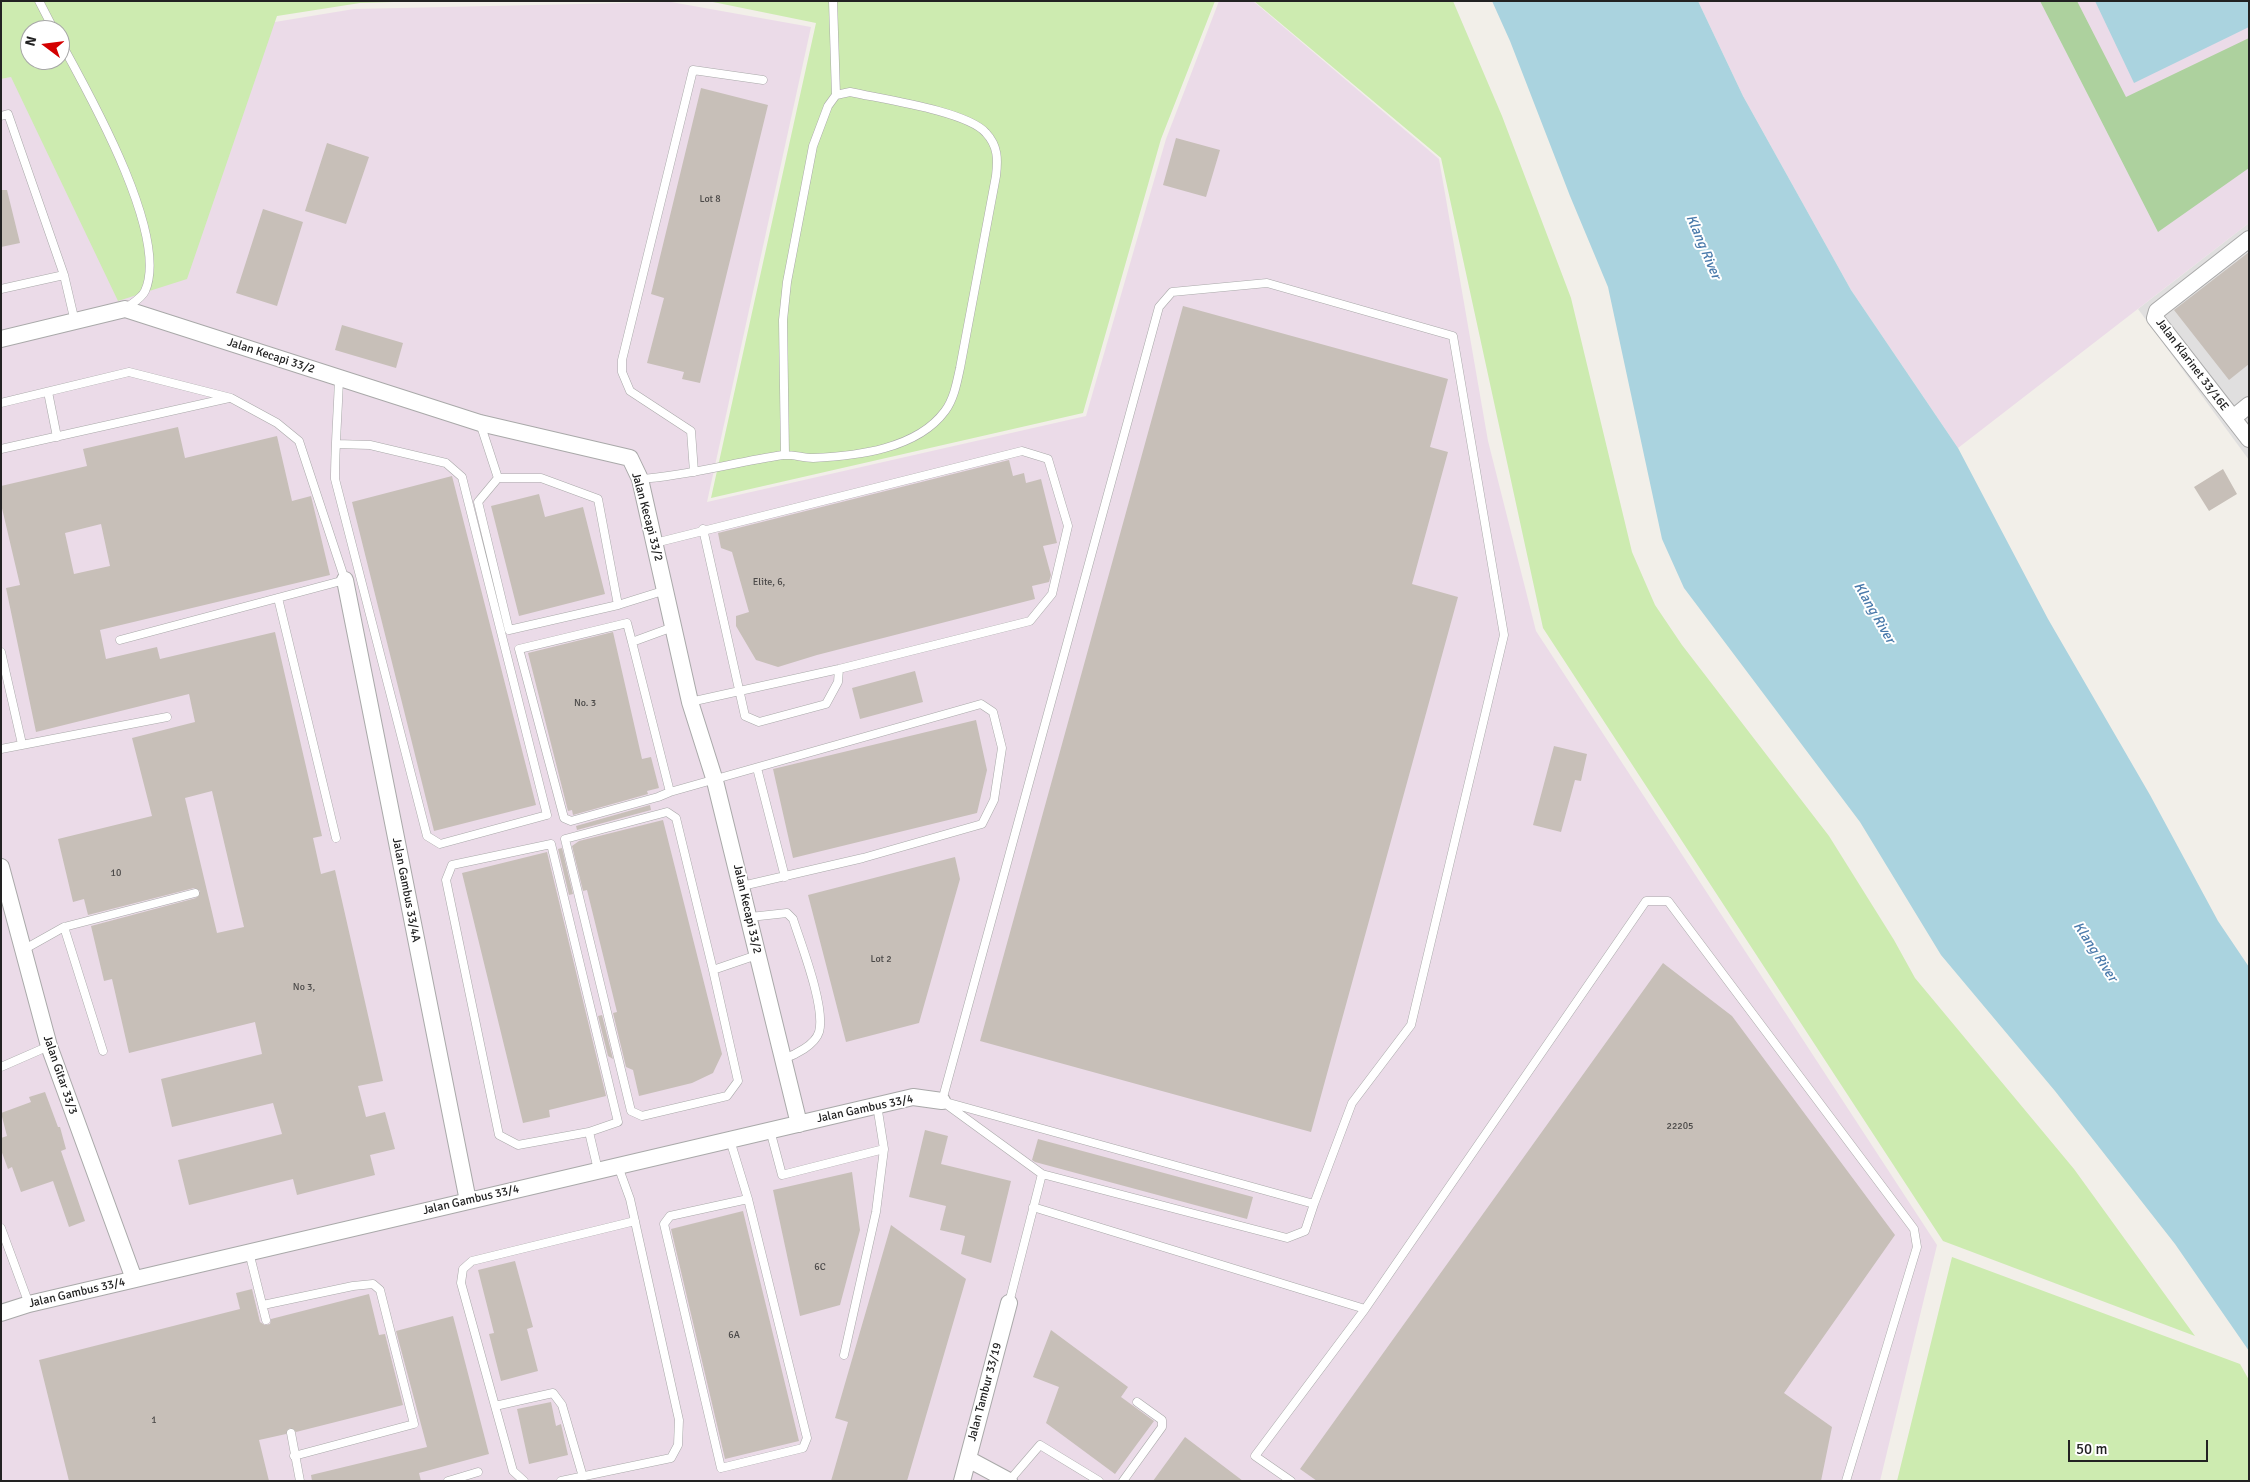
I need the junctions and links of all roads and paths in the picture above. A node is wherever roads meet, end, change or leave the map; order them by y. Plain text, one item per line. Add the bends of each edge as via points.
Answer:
1 (39, 1) edge
2 (832, 1) edge
3 (49, 20) edge
4 (70, 60) edge
5 (762, 80) dead end
6 (836, 95) junction
7 (1, 116) edge
8 (2249, 239) edge
9 (64, 275) junction
10 (1, 289) edge
11 (126, 309) junction
12 (75, 322) junction
13 (1, 339) edge
14 (339, 378) junction
15 (48, 392) junction
16 (231, 398) junction
17 (1, 403) edge
18 (2249, 405) edge
19 (2233, 418) junction
20 (480, 423) junction
21 (56, 437) junction
22 (2249, 438) edge
23 (336, 444) junction
24 (1, 450) edge
25 (785, 455) junction
26 (694, 472) junction
27 (498, 478) junction
28 (640, 479) junction
29 (703, 529) junction
30 (655, 543) junction
31 (345, 580) junction
32 (666, 590) junction
33 (278, 598) junction
34 (618, 605) junction
35 (675, 626) junction
36 (120, 640) dead end
37 (632, 642) junction
38 (1, 652) edge
39 (839, 669) junction
40 (739, 692) junction
41 (690, 702) junction
42 (167, 717) dead end
43 (22, 744) junction
44 (1, 749) edge
45 (757, 768) junction
46 (715, 781) junction
47 (670, 792) junction
48 (336, 838) dead end
49 (1, 867) edge
50 (784, 877) junction
51 (742, 886) junction
52 (195, 893) dead end
53 (750, 917) junction
54 (64, 927) junction
55 (22, 950) junction
56 (758, 955) junction
57 (712, 970) junction
58 (49, 1046) junction
59 (102, 1051) dead end
60 (783, 1059) junction
61 (1, 1067) edge
62 (942, 1101) junction
63 (877, 1106) junction
64 (799, 1124) junction
65 (770, 1130) junction
66 (589, 1132) junction
67 (730, 1140) junction
68 (884, 1149) junction
69 (618, 1166) junction
70 (598, 1170) junction
71 (1042, 1174) junction
72 (748, 1199) junction
73 (468, 1201) junction
74 (1314, 1204) junction
75 (1033, 1207) junction
76 (635, 1221) junction
77 (1, 1228) edge
78 (249, 1252) junction
79 (134, 1279) junction
80 (29, 1304) junction
81 (1009, 1304) joint
82 (263, 1305) junction
83 (1365, 1309) junction
84 (1, 1312) edge
85 (266, 1320) dead end
86 (844, 1355) dead end
87 (1137, 1402) dead end
88 (495, 1406) junction
89 (291, 1433) dead end
90 (294, 1456) junction
91 (968, 1459) junction
92 (478, 1472) dead end
93 (583, 1476) junction
94 (300, 1481) edge
95 (448, 1481) edge
96 (524, 1481) edge
97 (561, 1481) edge
98 (962, 1481) edge
99 (1009, 1481) edge
100 (1099, 1481) edge
101 (1123, 1481) edge
102 (1291, 1481) edge
103 (1846, 1481) edge

1 - 3 lane
2 - 6 lane
4 - 11 lane via 123,162 148,240 150,266 144,293
5 - 26 lane via 693,70 622,360 622,372 630,391 691,431
6 - 25 lane via 828,106 813,146 787,282 783,320
6 - 25 lane via 850,92 968,120 986,133 998,161 960,368 946,410 913,438 891,446 841,456 810,458
7 - 9 lane via 8,114
8 - 19 street, Jalan Klarinet 33/16E via 2157,311 2154,318
9 - 10 lane
9 - 12 lane
11 - 12 street
11 - 14 street, Jalan Kecapi 33/2
12 - 13 street
14 - 20 street, Jalan Kecapi 33/2
14 - 23 lane
15 - 16 lane via 129,372
15 - 17 lane
15 - 21 lane
16 - 21 lane
16 - 31 lane via 277,423 299,441
18 - 19 street
19 - 22 street, Jalan Klarinet 33/16E
20 - 27 lane
20 - 28 street, Jalan Kecapi 33/2 via 630,458
21 - 24 lane
23 - 23 lane via 334,479 427,836 440,844 547,814 462,477 446,463 370,444
25 - 26 lane
26 - 28 lane
27 - 34 lane via 540,478 598,499
27 - 34 lane via 478,502 509,630
28 - 30 street, Jalan Kecapi 33/2
29 - 30 lane
29 - 39 lane via 1022,451 1048,459 1068,526 1052,594 1030,621
29 - 40 lane
30 - 32 street, Jalan Kecapi 33/2
31 - 33 lane
31 - 73 street, Jalan Gambus 33/4A
32 - 34 lane
32 - 35 street, Jalan Kecapi 33/2
33 - 36 lane
33 - 48 lane
35 - 37 lane
35 - 41 street, Jalan Kecapi 33/2
37 - 47 lane
37 - 47 lane via 627,623 519,649 564,818 571,821
38 - 43 lane
39 - 40 lane
39 - 40 lane via 838,682 826,704 759,722 745,716
40 - 41 lane
41 - 46 street, Jalan Kecapi 33/2
42 - 43 lane
43 - 44 lane
45 - 46 lane
45 - 50 lane
45 - 50 lane via 981,704 993,712 1002,748 994,800 982,824
46 - 47 lane
46 - 51 street, Jalan Kecapi 33/2
49 - 55 street, Jalan Gitar 33/3
50 - 51 lane
51 - 53 street, Jalan Kecapi 33/2
52 - 54 lane
53 - 56 street, Jalan Kecapi 33/2
53 - 60 lane via 787,913 793,919 822,1014 819,1034 799,1053
54 - 55 lane
54 - 59 lane
55 - 58 street, Jalan Gitar 33/3
56 - 57 lane
56 - 60 street, Jalan Kecapi 33/2
57 - 57 lane via 676,818 667,812 564,839 632,1111 642,1116 727,1096 738,1081
58 - 61 lane
58 - 79 street, Jalan Gitar 33/3
60 - 64 street, Jalan Kecapi 33/2
62 - 63 street, Jalan Gambus 33/4 via 913,1097
62 - 71 lane
62 - 74 lane
62 - 74 lane via 1159,307 1172,292 1267,282 1453,336 1504,635 1411,1025 1352,1104
63 - 64 street, Jalan Gambus 33/4
63 - 68 lane
64 - 65 street, Jalan Gambus 33/4
65 - 67 street, Jalan Gambus 33/4
65 - 68 lane via 782,1175
66 - 66 lane via 518,1145 499,1135 446,880 452,866 551,844 618,1122
66 - 70 lane
67 - 69 street, Jalan Gambus 33/4
67 - 72 lane
68 - 86 lane via 876,1212
69 - 70 street, Jalan Gambus 33/4
69 - 76 lane
70 - 73 street, Jalan Gambus 33/4
71 - 74 lane via 1287,1238 1305,1231
71 - 75 lane
72 - 72 lane via 807,1438 803,1448 721,1468 664,1224 670,1216
73 - 78 street, Jalan Gambus 33/4
75 - 81 lane
75 - 83 lane
76 - 88 lane via 472,1261 463,1270 462,1283
76 - 93 lane via 679,1420 678,1445 672,1458
77 - 80 lane
78 - 79 street, Jalan Gambus 33/4
78 - 82 lane
79 - 80 street, Jalan Gambus 33/4
80 - 84 street, Jalan Gambus 33/4
81 - 91 street, Jalan Tambur 33/19
82 - 85 lane
82 - 90 lane via 373,1284 380,1290 414,1424
83 - 102 lane via 1255,1456
83 - 103 lane via 1646,901 1668,901 1914,1229 1918,1247
87 - 101 lane via 1162,1420 1162,1427
88 - 93 lane via 553,1393 562,1405
88 - 96 lane via 513,1471
89 - 90 lane
90 - 94 lane
91 - 98 street, Jalan Tambur 33/19
91 - 99 street
92 - 95 lane
93 - 97 lane
99 - 100 lane via 1040,1445

